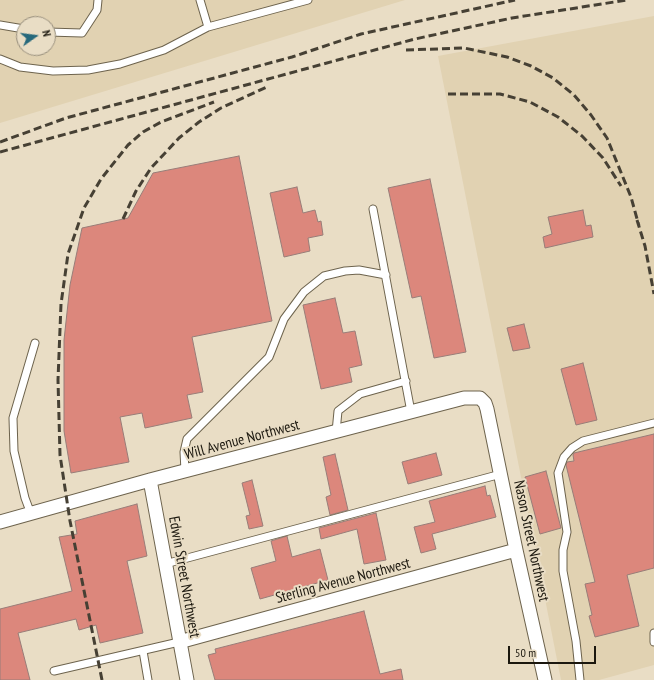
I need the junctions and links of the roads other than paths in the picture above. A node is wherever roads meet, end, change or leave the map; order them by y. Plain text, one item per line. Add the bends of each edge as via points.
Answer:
1 (98, 0) edge
2 (200, 0) edge
3 (308, 0) edge
4 (0, 25) edge
5 (208, 27) junction
6 (16, 28) edge
7 (56, 32) edge
8 (0, 59) edge
9 (373, 209) dead end
10 (386, 275) junction
11 (35, 343) dead end
12 (406, 381) junction
13 (487, 409) joint
14 (411, 412) junction
15 (654, 423) edge
16 (336, 432) junction
17 (185, 471) junction
18 (501, 474) junction
19 (150, 480) junction
20 (31, 514) junction
21 (0, 522) edge
22 (516, 550) junction
23 (165, 564) junction
24 (654, 633) edge
25 (179, 642) junction
26 (654, 642) edge
27 (143, 651) junction
28 (54, 671) dead end
29 (148, 680) edge
30 (187, 680) edge
31 (545, 680) edge
32 (580, 680) edge

1 - 7 lane via 97,10 82,32
2 - 5 lane
3 - 5 lane
4 - 6 lane
5 - 8 lane via 164,50 120,64 88,70 53,71 20,67
9 - 10 lane
10 - 12 lane
10 - 17 lane via 359,270 345,271 324,276 304,292 284,320 269,357 187,440 184,452
11 - 20 lane via 13,418 14,451
12 - 14 lane
12 - 16 lane via 360,394 338,411
13 - 14 street, Will Avenue Northwest via 480,398 473,397
13 - 18 street, Nason Street Northwest
14 - 16 street, Will Avenue Northwest
15 - 32 lane via 583,441 564,457 558,473 567,532 563,550 563,571 576,641
16 - 17 street, Will Avenue Northwest
17 - 19 street, Will Avenue Northwest
18 - 22 street, Nason Street Northwest
18 - 23 lane
19 - 20 street, Will Avenue Northwest
19 - 23 street, Edwin Street Northwest
20 - 21 street, Will Avenue Northwest
22 - 25 street, Sterling Avenue Northwest
22 - 31 street, Nason Street Northwest
23 - 25 street, Edwin Street Northwest
24 - 26 lane
25 - 27 lane
25 - 30 street, Edwin Street Northwest
27 - 28 lane
27 - 29 lane

